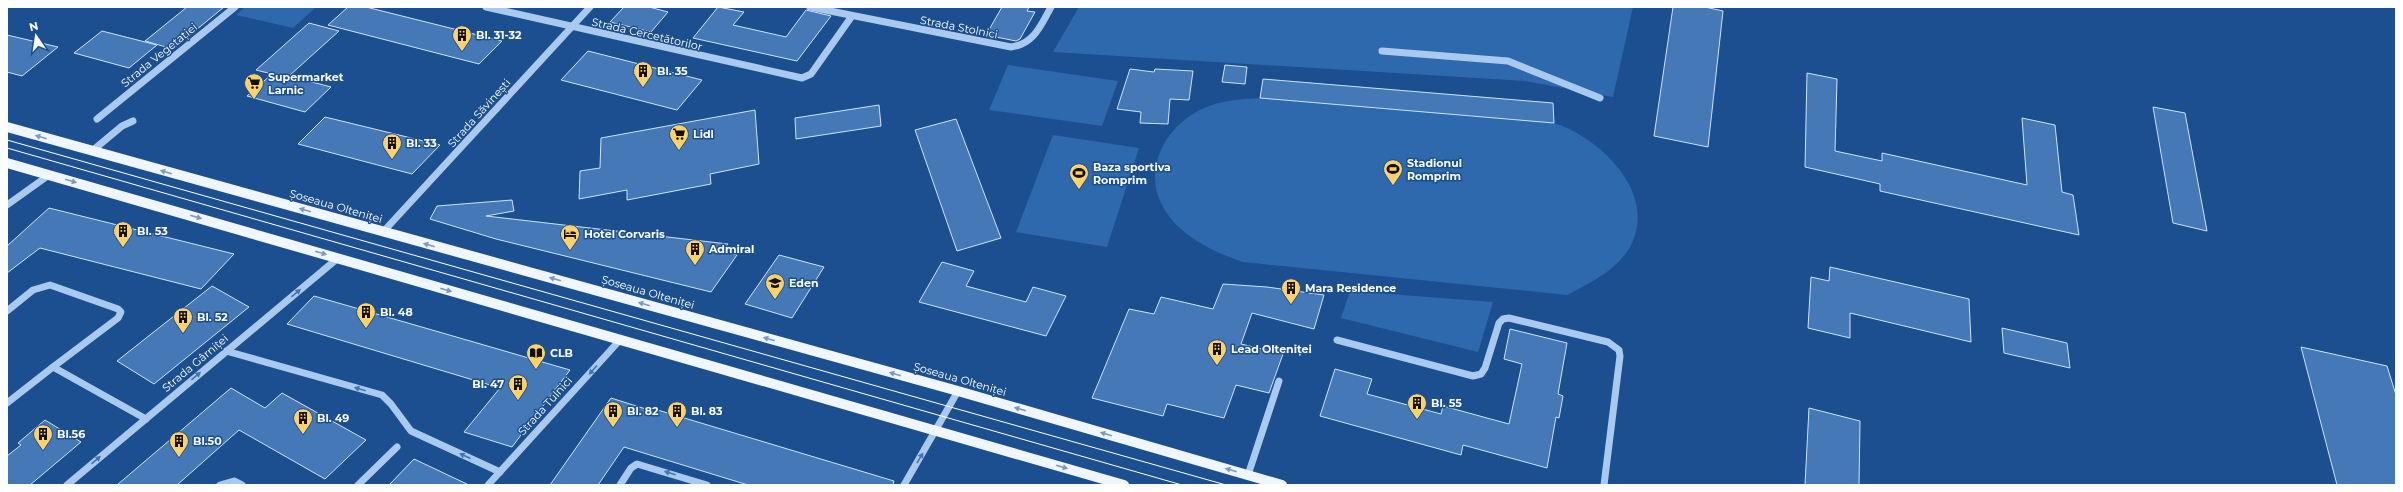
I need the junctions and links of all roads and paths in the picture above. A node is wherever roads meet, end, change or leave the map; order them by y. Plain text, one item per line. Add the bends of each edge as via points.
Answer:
1 (235, 7) edge
2 (486, 7) edge
3 (590, 7) edge
4 (810, 7) edge
5 (1051, 7) edge
6 (852, 16) junction
7 (572, 27) junction
8 (1382, 51) dead end
9 (1600, 98) dead end
10 (97, 120) dead end
11 (133, 121) dead end
12 (7, 127) edge
13 (92, 151) junction
14 (7, 163) edge
15 (50, 175) junction
16 (7, 205) edge
17 (383, 232) junction
18 (338, 258) junction
19 (7, 311) edge
20 (1337, 340) dead end
21 (619, 341) junction
22 (226, 351) junction
23 (52, 368) junction
24 (1279, 381) dead end
25 (958, 392) junction
26 (7, 402) edge
27 (146, 419) junction
28 (937, 431) junction
29 (397, 447) dead end
30 (500, 472) junction
31 (1248, 475) junction
32 (66, 485) edge
33 (220, 485) edge
34 (242, 485) edge
35 (358, 485) edge
36 (488, 485) edge
37 (620, 485) edge
38 (707, 485) edge
39 (904, 485) edge
40 (1124, 485) edge
41 (1282, 485) edge
42 (1604, 485) edge

1 - 10 street, Strada Vegetației
2 - 7 street, Strada Cercetătorilor
3 - 7 street, Strada Săvinești
4 - 6 street
5 - 6 street, Strada Stolnici via 1032,40 1018,47
6 - 7 street, Strada Cercetătorilor via 811,74 802,78
7 - 17 street, Strada Săvinești
8 - 9 street via 1508,61
11 - 13 street via 122,126
13 -> 12 main road, Șoseaua Olteniței
17 -> 13 main road, Șoseaua Olteniței
14 - 15 main road
15 - 16 street
15 -> 18 main road
25 -> 17 main road, Șoseaua Olteniței
18 -> 21 main road
22 -> 18 street, Strada Gârniței
19 - 23 street via 33,290 50,285 121,312 118,318
20 - 42 street via 1473,376 1481,374 1485,368 1499,322 1504,319 1509,318 1608,342 1619,350 1620,356
21 - 28 main road
21 -> 30 street, Strada Tulnici
27 -> 22 street, Strada Gârniței
30 -> 22 street via 411,431 403,425 392,402 382,395
23 - 26 street
23 - 27 street
24 - 31 street
25 - 28 street
31 -> 25 main road, Șoseaua Olteniței
32 -> 27 street, Strada Gârniței
39 -> 28 street
28 -> 40 main road
29 - 35 street
30 - 36 street, Strada Tulnici
31 - 41 main road, Șoseaua Olteniței
33 - 34 street via 234,481
38 -> 37 street via 637,464 631,468

